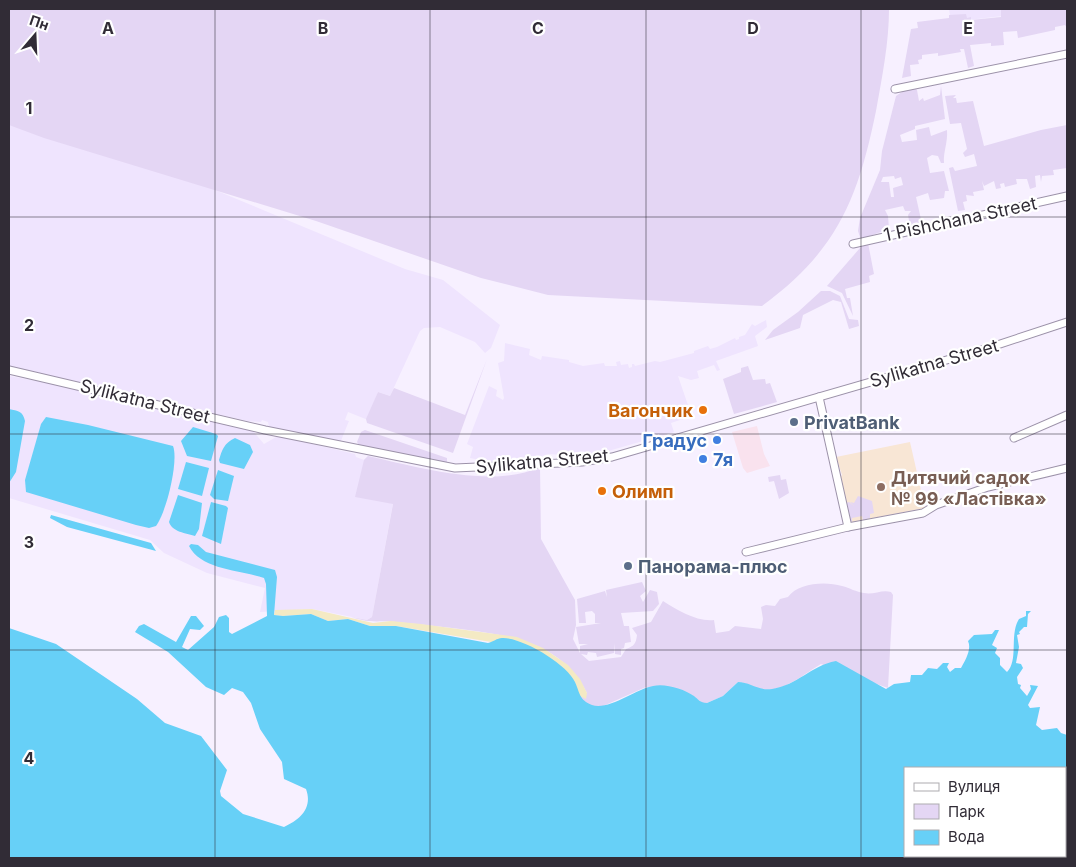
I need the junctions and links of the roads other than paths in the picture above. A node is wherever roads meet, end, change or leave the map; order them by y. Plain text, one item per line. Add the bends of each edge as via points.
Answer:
1 (1067, 54) edge
2 (895, 89) dead end
3 (1067, 196) edge
4 (853, 244) dead end
5 (1067, 322) edge
6 (9, 370) edge
7 (819, 397) junction
8 (1067, 415) edge
9 (1014, 438) dead end
10 (1067, 468) edge
11 (848, 527) junction
12 (746, 552) dead end

1 - 2 street
3 - 4 street, 1 Pishchana Street
5 - 7 street, Sylikatna Street
6 - 7 street, Sylikatna Street via 265,430 462,468 582,462
7 - 11 street
8 - 9 street
10 - 11 street via 988,488 936,505 923,513
11 - 12 street

